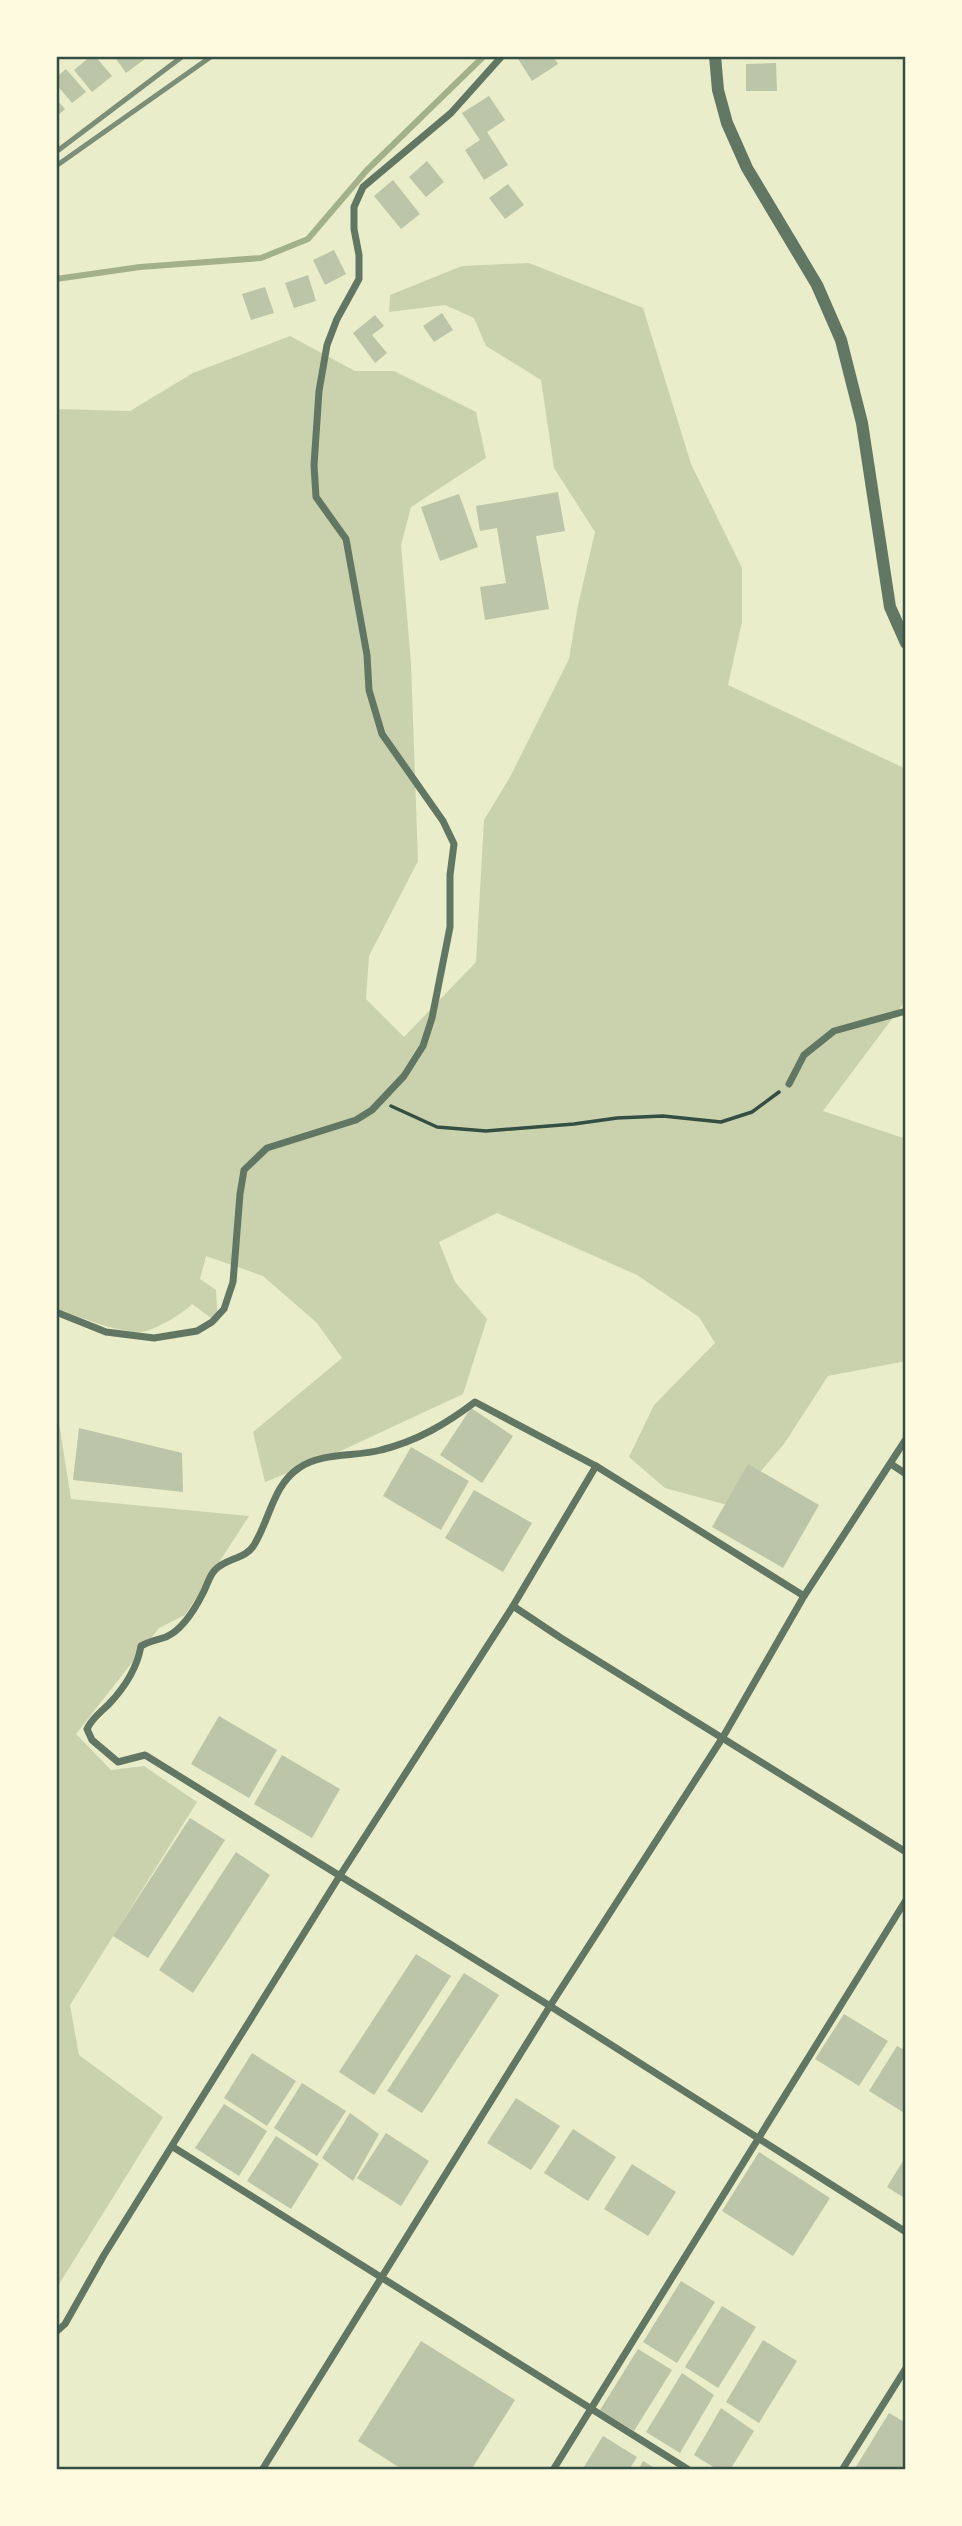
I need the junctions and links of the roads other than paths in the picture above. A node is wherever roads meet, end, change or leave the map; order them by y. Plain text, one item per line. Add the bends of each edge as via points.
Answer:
1 (502, 56) edge
2 (715, 56) edge
3 (906, 643) edge
4 (906, 1011) edge
5 (789, 1084) road end
6 (56, 1312) edge
7 (906, 1439) edge
8 (891, 1464) junction
9 (596, 1466) junction
10 (906, 1474) edge
11 (804, 1597) junction
12 (513, 1606) junction
13 (723, 1737) junction
14 (906, 1852) edge
15 (339, 1877) junction
16 (906, 1900) edge
17 (550, 2006) junction
18 (759, 2137) junction
19 (173, 2147) junction
20 (906, 2232) edge
21 (383, 2277) junction
22 (56, 2332) edge
23 (906, 2368) edge
24 (593, 2408) junction
25 (262, 2470) edge
26 (553, 2470) edge
27 (689, 2470) edge
28 (842, 2470) edge

1 - 6 street via 451,113 363,187 354,207 359,279 327,345 319,391 316,497 346,539 369,690 382,733 454,844 450,927 423,1046 372,1110 356,1120 267,1147 244,1170 233,1282 224,1309 212,1322 197,1331 154,1338 106,1332
2 - 3 street via 726,123 747,168 817,285 841,340 862,423 890,607
4 - 5 street via 834,1031 804,1055
7 - 8 street
8 - 10 street
8 - 11 street
9 - 11 street
9 - 12 street
9 - 15 street via 475,1402 425,1435 384,1450 300,1466 278,1490 253,1548 213,1572 183,1625 141,1646 133,1673 91,1720 87,1729 92,1740 118,1762 145,1755
11 - 13 street
12 - 13 street
12 - 15 street
13 - 14 street
13 - 17 street
15 - 17 street
15 - 19 street
16 - 18 street
17 - 18 street
17 - 21 street
18 - 20 street
18 - 24 street
19 - 21 street
19 - 22 street
21 - 24 street
21 - 25 street
23 - 28 street
24 - 26 street
24 - 27 street

